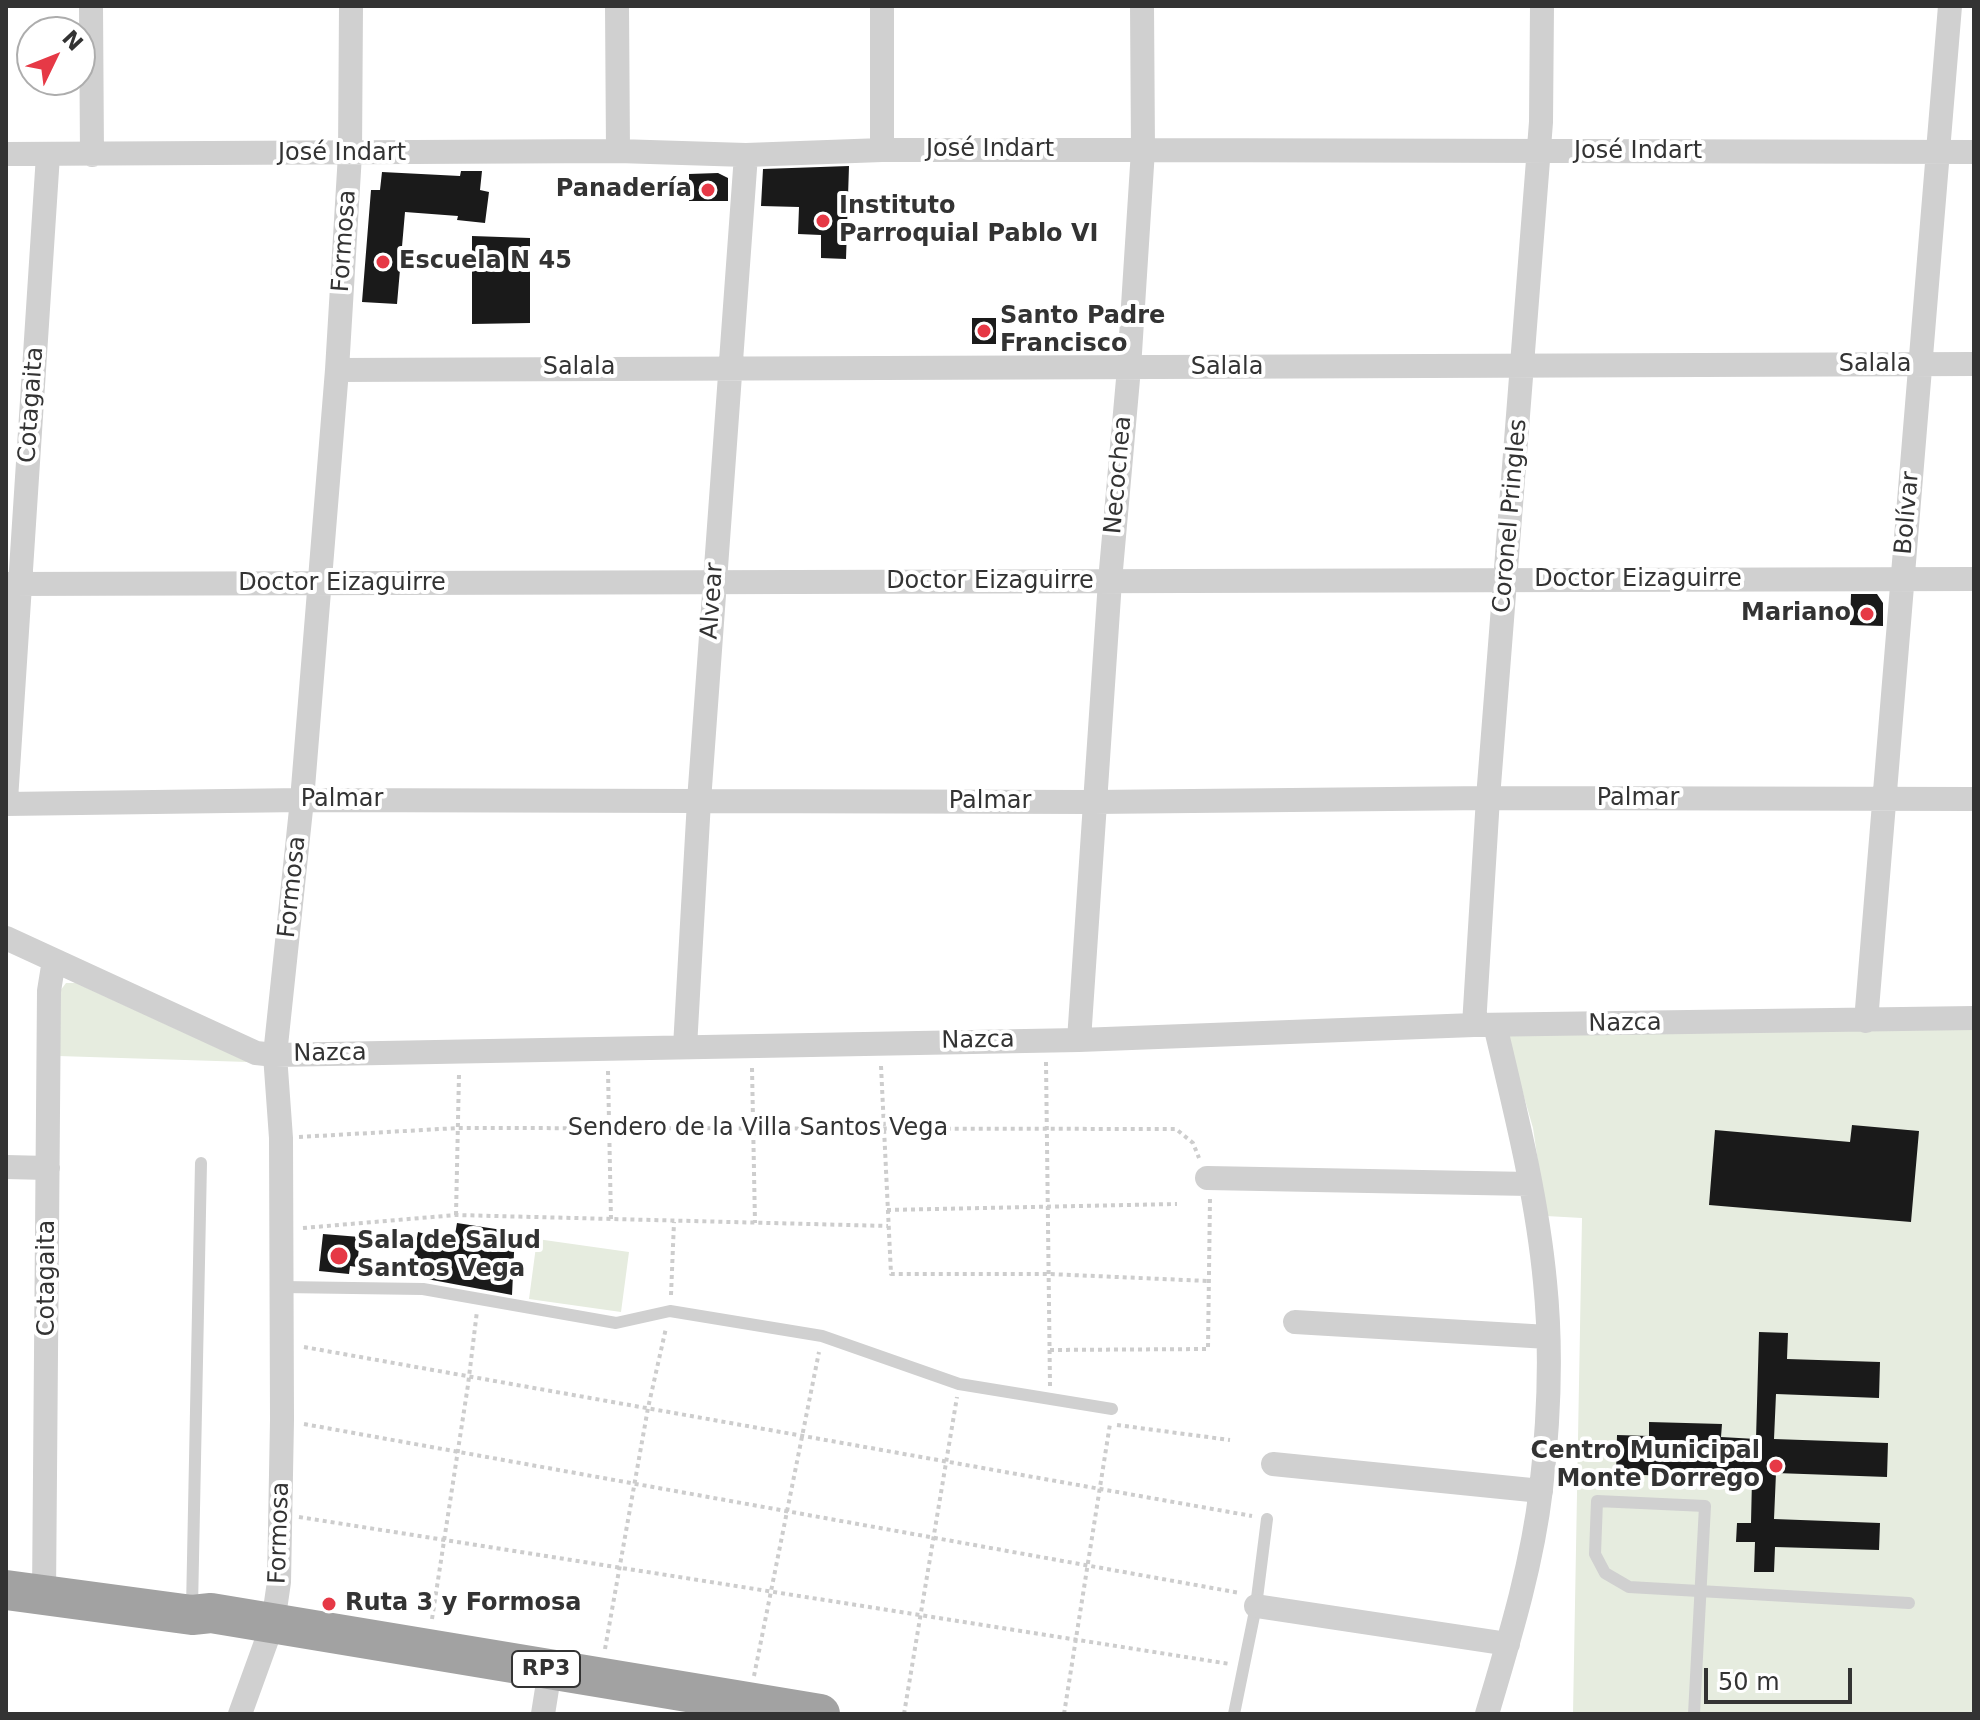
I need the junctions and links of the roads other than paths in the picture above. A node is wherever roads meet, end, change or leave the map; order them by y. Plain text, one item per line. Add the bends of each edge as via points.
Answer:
1 (91, 6) edge
2 (351, 6) edge
3 (617, 6) edge
4 (882, 6) edge
5 (1142, 6) edge
6 (1542, 6) edge
7 (1950, 6) edge
8 (882, 150) junction
9 (1143, 150) junction
10 (618, 151) junction
11 (1539, 152) junction
12 (1974, 152) edge
13 (1937, 153) junction
14 (6, 154) edge
15 (350, 154) junction
16 (48, 155) junction
17 (92, 155) junction
18 (746, 155) junction
19 (1921, 364) junction
20 (1974, 364) edge
21 (1523, 365) junction
22 (731, 367) junction
23 (1129, 368) junction
24 (337, 370) junction
25 (1903, 579) junction
26 (1974, 579) edge
27 (1110, 581) junction
28 (1505, 581) junction
29 (714, 583) junction
30 (14, 584) edge
31 (321, 584) junction
32 (1488, 798) junction
33 (1885, 799) junction
34 (1974, 799) edge
35 (302, 800) junction
36 (699, 801) junction
37 (6, 802) edge
38 (1094, 802) junction
39 (6, 938) edge
40 (54, 960) junction
41 (1974, 1018) edge
42 (1866, 1021) junction
43 (1484, 1025) junction
44 (1079, 1040) junction
45 (685, 1047) junction
46 (275, 1055) junction
47 (201, 1163) dead end
48 (6, 1167) edge
49 (48, 1168) junction
50 (1207, 1178) road end
51 (1530, 1184) junction
52 (282, 1287) junction
53 (1295, 1322) dead end
54 (1548, 1337) junction
55 (1112, 1409) dead end
56 (1273, 1464) dead end
57 (1541, 1491) junction
58 (1267, 1519) road end
59 (1702, 1591) junction
60 (25, 1593) edge
61 (1257, 1601) junction
62 (1909, 1603) dead end
63 (192, 1615) junction
64 (273, 1623) junction
65 (1508, 1644) junction
66 (550, 1670) junction
67 (240, 1714) edge
68 (543, 1714) edge
69 (820, 1714) edge
70 (1234, 1714) edge
71 (1487, 1714) edge
72 (1694, 1714) edge

1 - 17 street
2 - 15 street, Formosa
3 - 10 street
4 - 8 street
5 - 9 street, Necochea
6 - 11 street, Coronel Pringles
7 - 13 street, Bolívar
8 - 9 street, José Indart
8 - 18 street, José Indart
9 - 11 street, José Indart
9 - 23 street, Necochea
10 - 15 street, José Indart
10 - 18 street, José Indart
11 - 13 street, José Indart
11 - 21 street, Coronel Pringles
12 - 13 street, José Indart
13 - 19 street, Bolívar
14 - 16 street, José Indart
15 - 17 street, José Indart
15 - 24 street, Formosa
16 - 17 street, José Indart
16 - 30 street, Cotagaita
18 - 22 street, Alvear
19 - 20 street, Salala
19 - 21 street, Salala
19 - 25 street, Bolívar
21 - 23 street, Salala
21 - 28 street, Coronel Pringles
22 - 23 street, Salala
22 - 24 street, Salala
22 - 29 street, Alvear
23 - 27 street, Necochea
24 - 31 street, Formosa
25 - 26 street, Doctor Eizaguirre
25 - 28 street, Doctor Eizaguirre
25 - 33 street, Bolívar
27 - 28 street, Doctor Eizaguirre
27 - 29 street, Doctor Eizaguirre
27 - 38 street, Necochea
28 - 32 street, Coronel Pringles
29 - 31 street, Doctor Eizaguirre
29 - 36 street, Alvear
30 - 31 street, Doctor Eizaguirre
30 - 37 street, Cotagaita
31 - 35 street, Formosa
32 - 33 street, Palmar
32 - 38 street, Palmar
32 - 43 street, Coronel Pringles
33 - 34 street, Palmar
33 - 42 street, Bolívar
35 - 36 street, Palmar
35 - 37 street, Palmar
35 - 46 street, Formosa
36 - 38 street, Palmar
36 - 45 street, Alvear
38 - 44 street, Necochea
39 - 40 street, Nazca
40 - 46 street, Nazca via 256,1053
40 - 49 street, Cotagaita via 49,991
41 - 42 street, Nazca
42 - 43 street, Nazca
43 - 44 street, Nazca
43 - 51 street, Coronel Pringles
44 - 45 street, Nazca
45 - 46 street, Nazca
46 - 52 street, Formosa
47 - 63 lane
48 - 49 street
49 - 60 street, Cotagaita
50 - 51 street
51 - 54 street, Coronel Pringles
52 - 55 lane via 423,1289 616,1323 670,1311 822,1336 959,1384
52 - 64 street, Formosa via 281,1514
53 - 54 street
54 - 57 street, Coronel Pringles
56 - 57 street
57 - 65 street, Coronel Pringles
58 - 61 lane
59 - 59 lane via 1705,1506 1597,1501 1595,1554 1605,1573 1629,1587
59 - 62 lane
59 - 72 lane
60 - 63 highway, RP3
61 - 65 street
61 - 70 lane
63 - 64 highway, RP3
64 - 66 highway, RP3
64 - 67 street, Formosa
65 - 71 street, Coronel Pringles
66 - 68 street
66 - 69 highway, RP3

